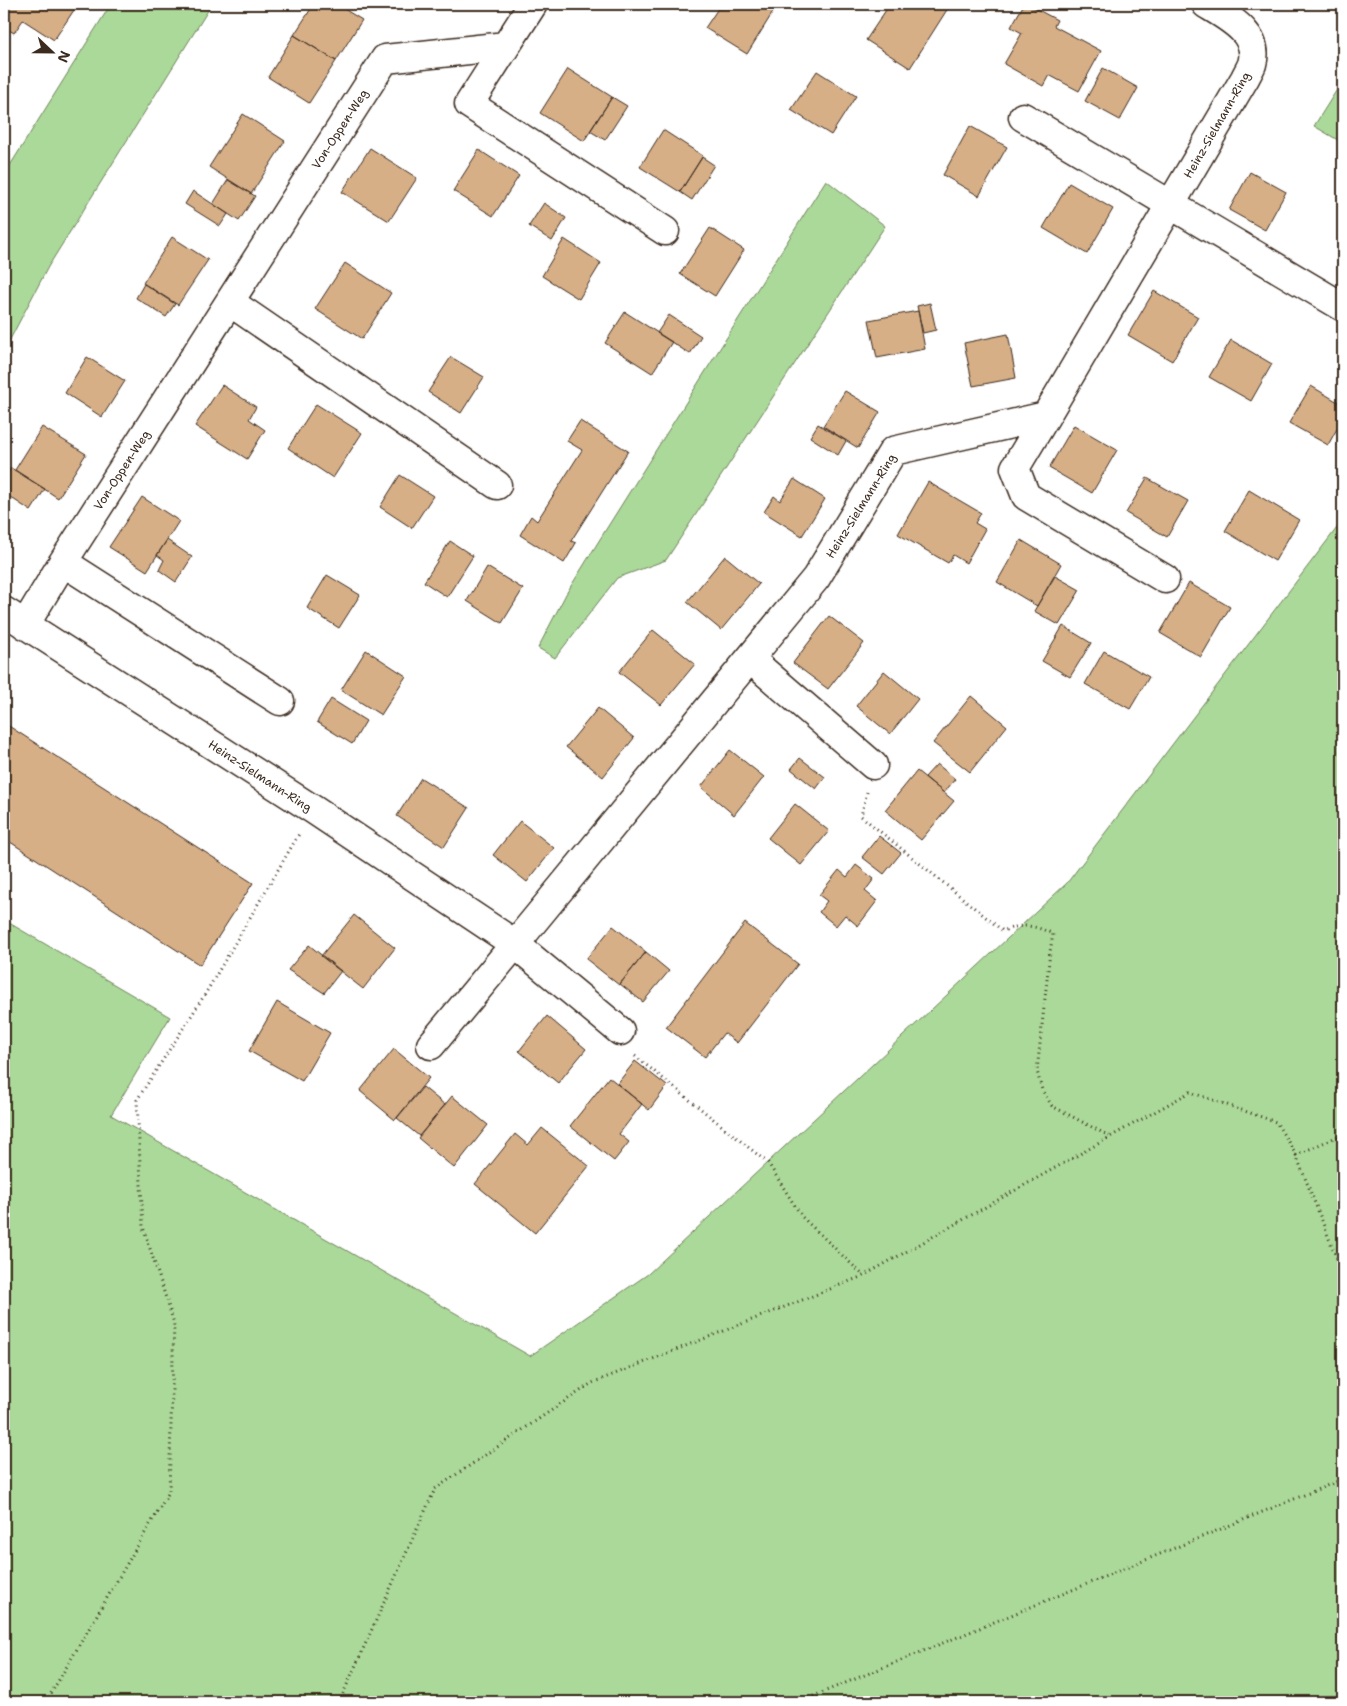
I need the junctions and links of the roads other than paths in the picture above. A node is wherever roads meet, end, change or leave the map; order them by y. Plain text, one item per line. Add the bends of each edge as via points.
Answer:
1 (533, 4) edge
2 (1206, 4) edge
3 (506, 46) junction
4 (1022, 117) dead end
5 (1171, 205) junction
6 (664, 231) dead end
7 (230, 302) junction
8 (1343, 307) edge
9 (1046, 416) junction
10 (497, 485) dead end
11 (63, 562) junction
12 (1165, 579) dead end
13 (14, 618) edge
14 (750, 659) junction
15 (280, 701) dead end
16 (873, 765) road end
17 (515, 944) junction
18 (620, 1031) road end
19 (431, 1045) dead end

1 - 3 street
2 - 5 street, Heinz-Sielmann-Ring via 1244,31 1252,45 1252,62
3 - 6 street via 469,104
3 - 7 street, Von-Oppen-Weg via 384,59
4 - 5 street
5 - 8 street
5 - 9 street, Heinz-Sielmann-Ring
7 - 10 street
7 - 11 street, Von-Oppen-Weg
9 - 12 street, Heinz-Sielmann-Ring via 1015,468 1026,496
9 - 14 street, Heinz-Sielmann-Ring via 893,451 816,578
11 - 13 street, Von-Oppen-Weg
11 - 15 street
13 - 17 street, Heinz-Sielmann-Ring via 314,810
14 - 16 street
14 - 17 street, Heinz-Sielmann-Ring
17 - 18 street, Heinz-Sielmann-Ring
17 - 19 street, Heinz-Sielmann-Ring

